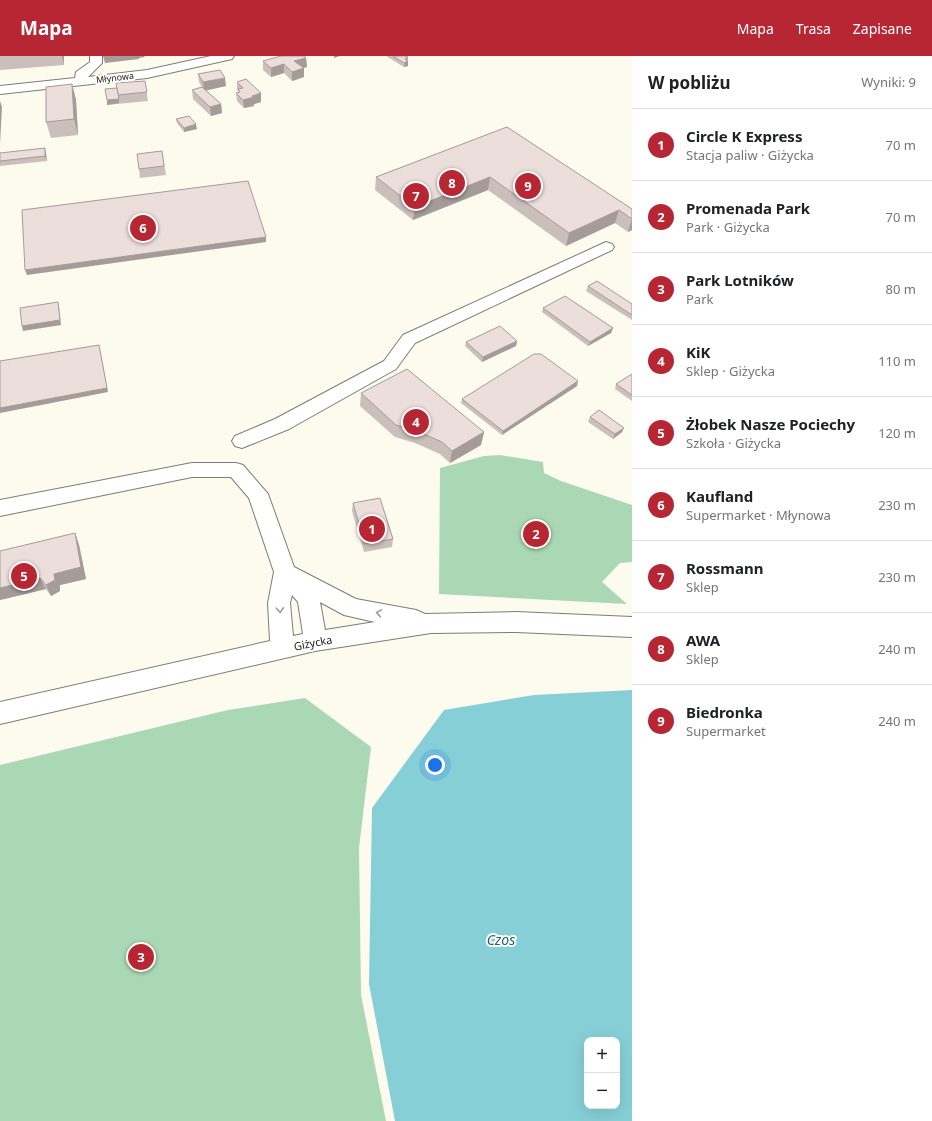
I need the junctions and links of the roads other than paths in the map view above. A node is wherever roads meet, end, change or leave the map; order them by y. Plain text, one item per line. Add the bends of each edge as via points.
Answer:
1 (96, 56) edge
2 (228, 56) edge
3 (83, 82) junction
4 (0, 90) edge
5 (606, 247) dead end
6 (242, 441) dead end
7 (0, 508) edge
8 (285, 572) junction
9 (431, 623) junction
10 (632, 627) edge
11 (315, 641) junction
12 (282, 649) junction
13 (0, 713) edge

1 - 3 street via 96,63 81,75
2 - 3 street, Młynowa via 165,71
3 - 4 street, Młynowa
5 - 6 street via 408,339 390,365 282,424
7 - 8 street via 192,470 236,470 258,494
9 -> 8 street via 352,608
8 - 11 street via 309,599
8 -> 12 street via 279,603
9 - 10 street, Giżycka via 516,622
9 - 11 street, Giżycka
11 - 12 street, Giżycka
12 - 13 street, Giżycka

